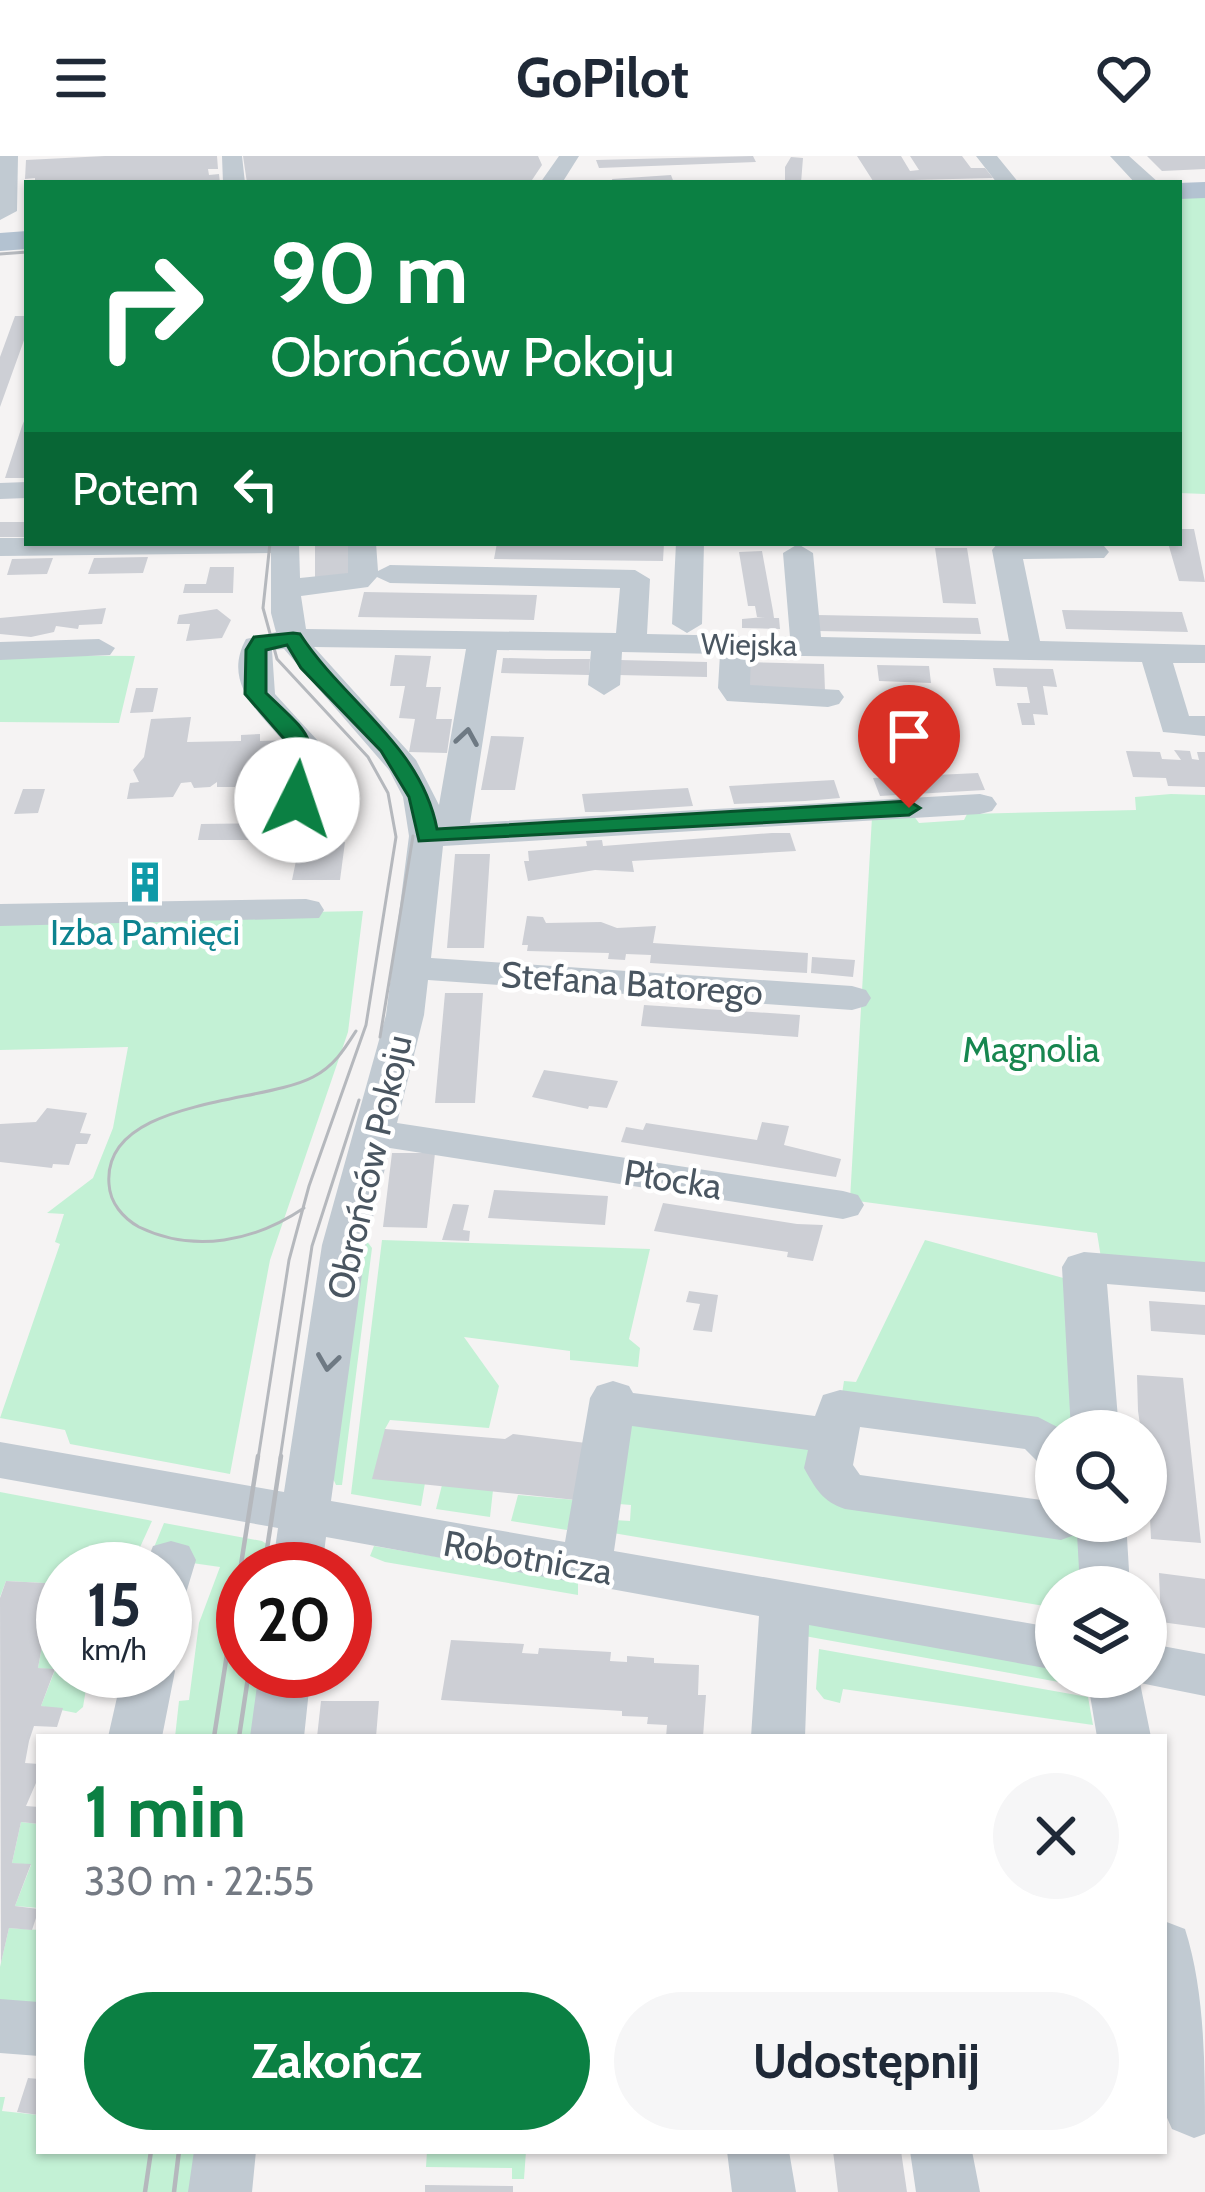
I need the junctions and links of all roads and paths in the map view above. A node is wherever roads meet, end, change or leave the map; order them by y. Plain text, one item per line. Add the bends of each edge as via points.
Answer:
1 (8, 156) edge
2 (986, 156) edge
3 (1120, 158) edge
4 (1006, 180) edge
5 (1145, 180) edge
6 (0, 213) edge
7 (71, 546) edge
8 (285, 546) edge
9 (362, 546) edge
10 (0, 547) edge
11 (1094, 551) dead end
12 (798, 553) dead end
13 (688, 558) edge
14 (390, 574) dead end
15 (634, 579) junction
16 (301, 586) dead end
17 (687, 624) dead end
18 (293, 639) junction
19 (483, 640) junction
20 (619, 643) junction
21 (736, 645) junction
22 (806, 646) junction
23 (99, 648) dead end
24 (0, 650) edge
25 (1026, 650) junction
26 (1155, 653) junction
27 (1205, 654) edge
28 (604, 685) dead end
29 (828, 697) dead end
30 (1205, 726) edge
31 (297, 800) dead end
32 (980, 804) dead end
33 (439, 835) junction
34 (306, 910) dead end
35 (0, 915) edge
36 (413, 968) junction
37 (852, 998) dead end
38 (377, 1133) junction
39 (843, 1205) dead end
40 (1205, 1277) edge
41 (1094, 1410) edge
42 (1035, 1434) edge
43 (835, 1436) junction
44 (0, 1460) edge
45 (304, 1518) junction
46 (1035, 1518) edge
47 (301, 1542) edge
48 (586, 1567) junction
49 (785, 1602) junction
50 (1035, 1645) edge
51 (1167, 1668) edge
52 (1205, 1675) edge
53 (143, 1698) edge
54 (282, 1698) edge
55 (1117, 1698) edge
56 (136, 1734) edge
57 (277, 1734) edge
58 (778, 1734) edge
59 (1123, 1734) edge
60 (1167, 1967) edge
61 (0, 2026) edge
62 (36, 2029) edge
63 (1188, 2108) edge
64 (225, 2154) edge
65 (758, 2154) edge
66 (942, 2154) edge
67 (220, 2192) edge
68 (764, 2192) edge
69 (948, 2192) edge

1 - 6 street
2 - 4 street
3 - 5 street
7 - 10 street
8 - 18 street
9 - 16 street via 357,581
11 - 25 street via 1007,550
12 - 22 street
13 - 15 street
13 - 17 street
14 - 15 street
15 - 20 street
18 - 19 street, Wiejska
18 - 31 street via 258,644 254,687 302,742
18 - 33 street, Obrońców Pokoju via 413,780
19 - 20 street, Wiejska
33 -> 19 street, Obrońców Pokoju
20 - 21 street, Wiejska
20 - 28 street
21 - 22 street, Wiejska
21 - 29 street via 738,694
22 - 25 street, Wiejska
23 - 24 street
25 - 26 street, Wiejska
26 - 27 street, Wiejska
26 - 30 street via 1174,725
32 - 33 street
33 - 36 street, Obrońców Pokoju
34 - 35 street via 141,902
36 - 37 street, Stefana Batorego
36 - 38 street, Obrońców Pokoju
38 - 39 street, Płocka
38 -> 45 street, Obrońców Pokoju via 345,1239
40 - 41 street via 1084,1268
42 - 43 street via 840,1407
43 - 46 street via 828,1468 845,1491
43 - 48 street via 613,1402
44 - 45 street, Robotnicza
45 - 47 street, Obrońców Pokoju
45 - 48 street, Robotnicza
48 - 49 street, Robotnicza
49 - 50 street, Robotnicza
49 - 58 street
51 - 52 street
53 - 56 street
54 - 57 street
55 - 59 street
60 - 63 street
61 - 62 street
64 - 67 street
65 - 68 street
66 - 69 street

